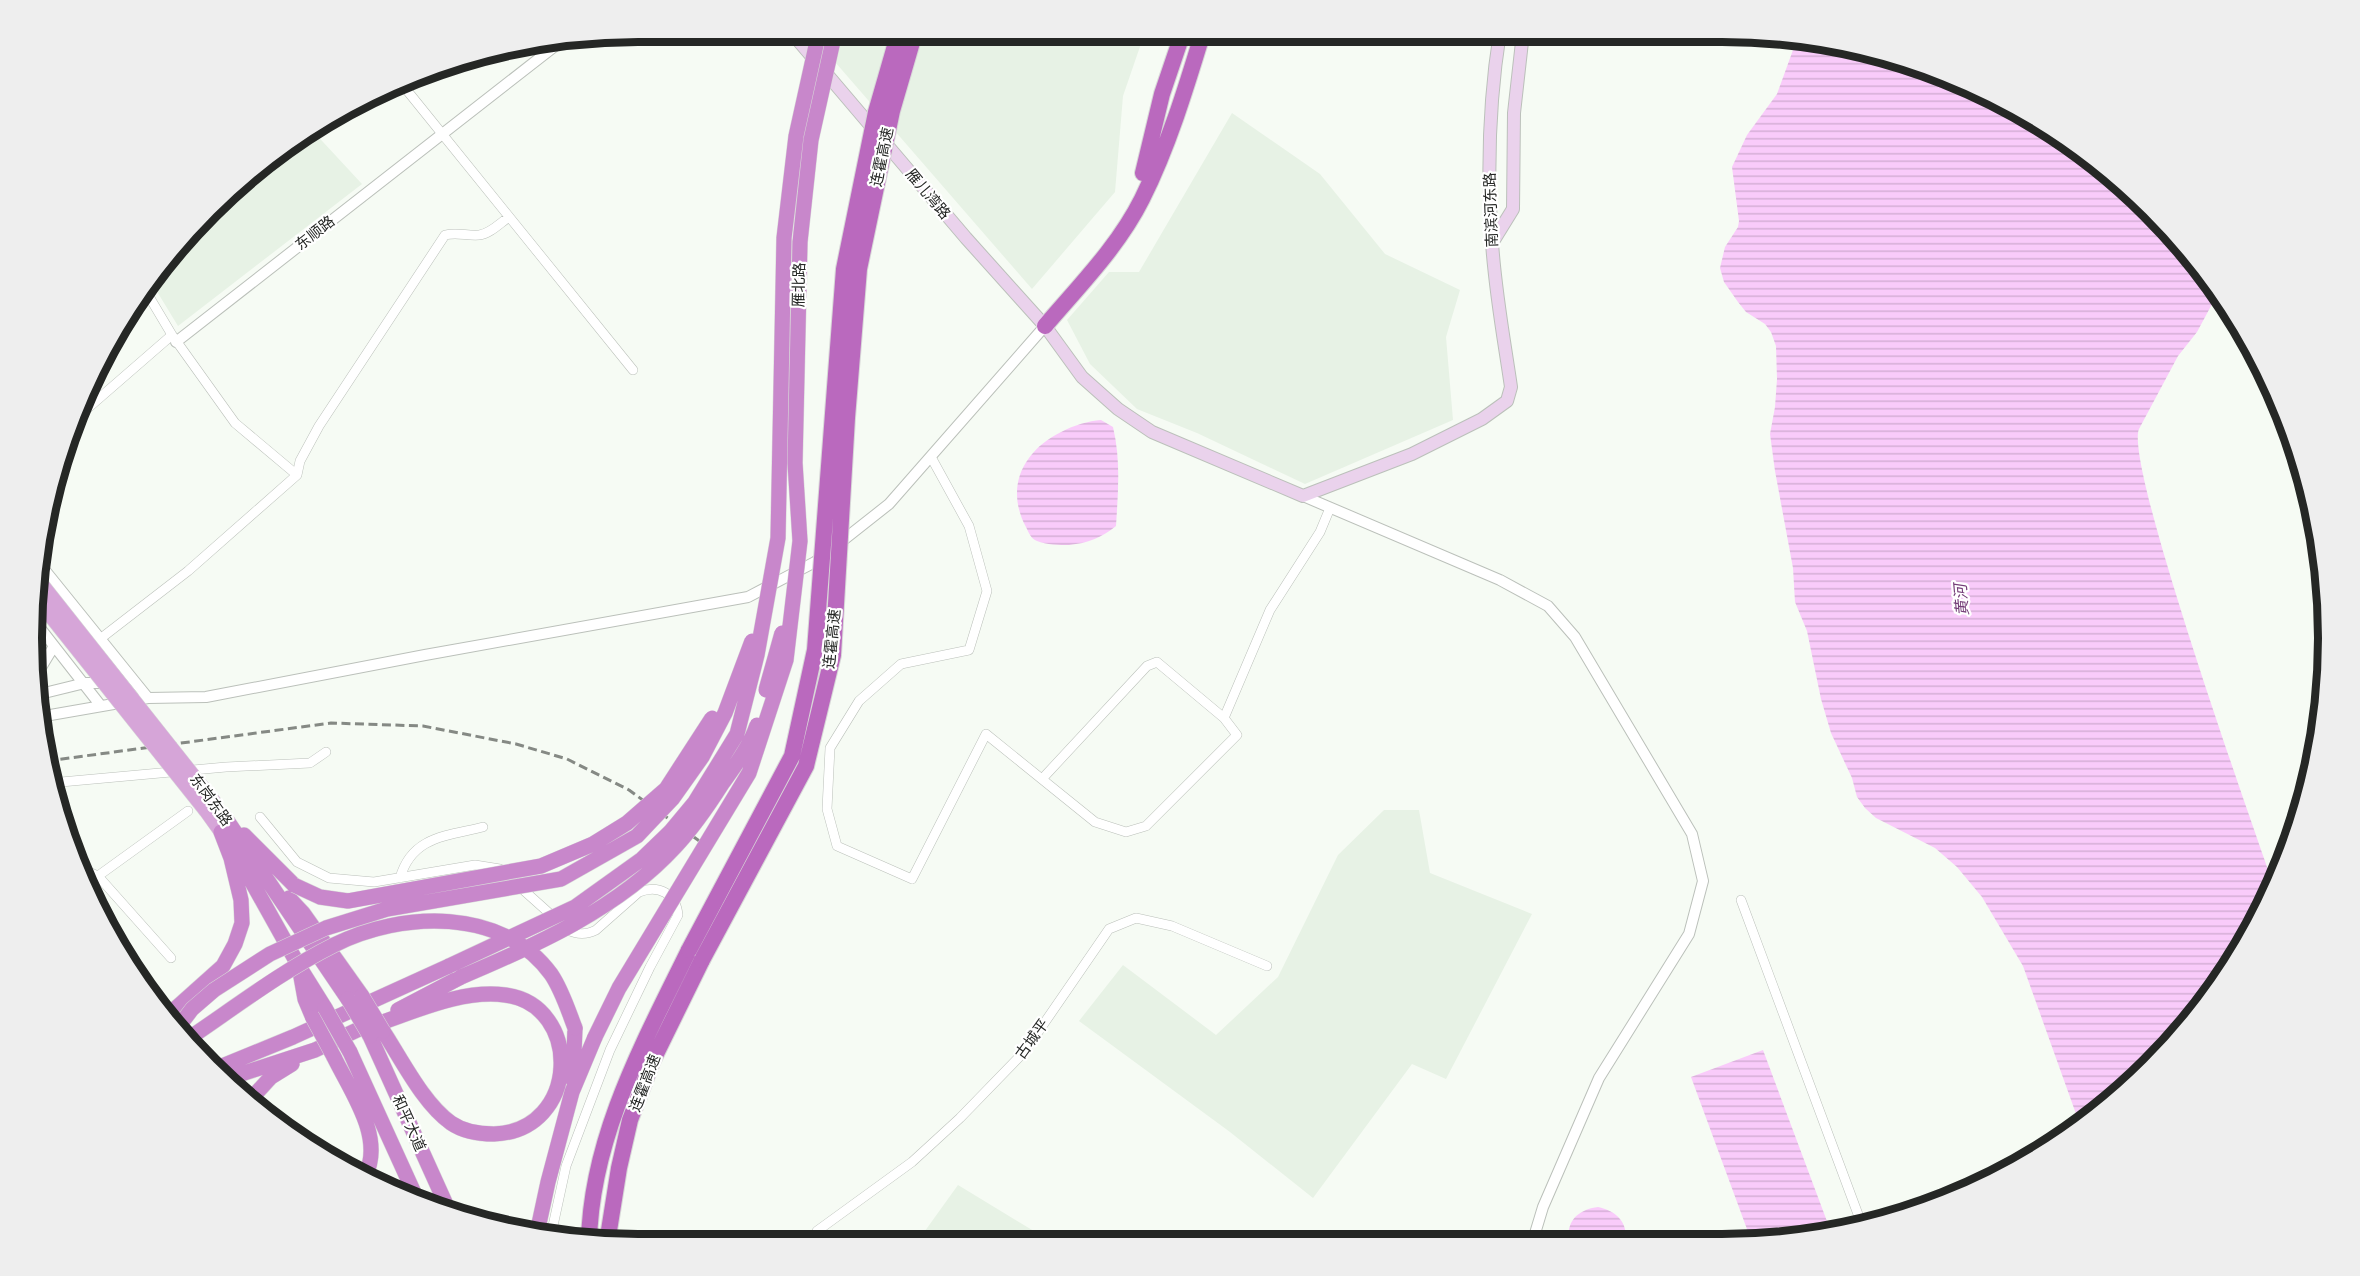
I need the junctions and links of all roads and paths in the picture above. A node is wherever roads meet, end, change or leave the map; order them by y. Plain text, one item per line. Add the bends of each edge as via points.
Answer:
1 (799, 42) edge
2 (817, 42) edge
3 (833, 42) edge
4 (896, 42) edge
5 (912, 42) edge
6 (1180, 42) edge
7 (1200, 42) edge
8 (1499, 42) edge
9 (1522, 42) edge
10 (552, 48) edge
11 (406, 89) edge
12 (442, 134) junction
13 (509, 217) junction
14 (1492, 243) junction
15 (149, 297) edge
16 (1042, 323) junction
17 (174, 338) junction
18 (633, 369) dead end
19 (87, 409) edge
20 (931, 457) junction
21 (297, 475) junction
22 (1303, 496) junction
23 (1330, 508) junction
24 (46, 571) edge
25 (44, 587) edge
26 (795, 590) junction
27 (43, 606) edge
28 (765, 608) junction
29 (42, 631) edge
30 (100, 639) junction
31 (54, 646) junction
32 (43, 665) edge
33 (85, 683) junction
34 (135, 684) junction
35 (45, 693) edge
36 (148, 698) junction
37 (101, 706) junction
38 (47, 714) edge
39 (1224, 717) junction
40 (326, 752) dead end
41 (1042, 779) junction
42 (60, 782) edge
43 (211, 807) junction
44 (188, 811) dead end
45 (224, 816) junction
46 (260, 817) dead end
47 (483, 827) dead end
48 (221, 832) junction
49 (90, 872) edge
50 (98, 876) junction
51 (400, 878) junction
52 (1741, 900) dead end
53 (695, 955) junction
54 (171, 958) dead end
55 (1267, 966) dead end
56 (173, 1011) edge
57 (319, 1013) junction
58 (182, 1022) edge
59 (371, 1032) junction
60 (194, 1035) edge
61 (315, 1050) junction
62 (224, 1065) edge
63 (235, 1076) edge
64 (572, 1092) junction
65 (255, 1094) edge
66 (368, 1170) edge
67 (413, 1190) edge
68 (445, 1202) edge
69 (1859, 1218) edge
70 (539, 1226) edge
71 (553, 1228) edge
72 (590, 1232) edge
73 (609, 1233) edge
74 (815, 1234) edge
75 (1535, 1234) edge

1 - 16 main road, 雁儿湾路
2 - 28 highway, 雁北路, bridge via 796,136 784,238 778,538
3 - 26 highway, 雁北路, bridge via 811,140 800,242 795,463 800,541
4 - 53 highway, 连霍高速, bridge via 876,112 844,269 815,650 792,756
5 - 53 highway, 连霍高速, bridge via 892,111 859,269 833,655 806,766
6 - 16 highway via 1162,94 1147,162 1127,209
7 - 16 highway via 1142,200 1081,285
8 - 14 main road, 南滨河东路 via 1490,133
9 - 14 main road, 南滨河东路 via 1514,113 1513,209
10 - 12 street, 东顺路
11 - 12 street
12 - 13 street
12 - 17 street, 东顺路
13 - 18 street
13 - 21 street via 487,233 445,235 320,426 300,461
14 - 22 main road, 南滨河东路 via 1511,387 1507,401 1482,419 1412,454
15 - 17 street
16 - 20 street via 1025,351
16 - 22 main road, 雁儿湾路 via 1082,377 1118,410 1152,432
17 - 19 street, 东顺路
17 - 21 street via 235,423
20 - 36 street via 889,504 815,562 748,597 206,697
20 - 41 street via 969,526 987,591 969,650 902,664 859,701 830,748 827,809 837,846 912,879 986,734
21 - 30 street via 188,571
22 - 23 street
23 - 39 street via 1320,532 1270,610
23 - 75 street via 1500,580 1548,606 1575,637 1692,834 1703,881 1689,934 1599,1078
24 - 30 street
25 - 43 main road, 东岗东路, bridge
26 - 59 highway, bridge via 756,729 704,812 675,848 603,906 518,953 461,977
26 - 64 highway, bridge via 786,660 749,773 619,988
27 - 43 main road, 东岗东路, bridge
28 - 45 highway, bridge via 719,706 666,789 627,824 593,844 541,866 348,901 320,897 294,885
28 - 58 highway, bridge via 725,713 702,758 674,798 637,836 561,879 387,909 326,928 270,954 214,990
28 - 62 highway, bridge via 758,655 737,734 695,802 642,859 575,907
29 - 31 street
30 - 34 street
31 - 32 street
31 - 33 street
33 - 34 street
33 - 35 street
33 - 37 street
34 - 36 street
36 - 37 street
37 - 38 street
39 - 41 street via 1157,662 1147,666
39 - 41 street via 1237,735 1146,826 1126,832 1095,822
40 - 42 street via 309,763
43 - 45 main road, 东岗东路
43 - 48 main road, 东岗东路
44 - 50 street
45 - 59 highway, 东岗东路, bridge via 247,852 303,913 355,997
46 - 51 street via 297,862 329,878 374,882
47 - 51 street via 420,845 410,854
48 - 56 highway via 242,900 242,923 223,966
48 - 57 highway, 东岗东路 via 300,968 305,999
49 - 50 street
50 - 54 street
51 - 71 street via 475,865 500,869 568,930 582,935 596,930 646,889 662,890 674,900 678,915 610,1050 566,1166
52 - 69 street
53 - 72 highway, 连霍高速 via 637,1058 613,1117 597,1172
53 - 73 highway, 连霍高速 via 630,1120
55 - 74 street, 古城平 via 1172,926 1136,918 1109,930 1025,1051 912,1162
57 - 66 highway, bridge via 334,1057 368,1127 372,1146
57 - 67 highway, 和平大道, bridge via 350,1052
59 - 59 highway via 456,999 506,995 539,1011 552,1027 562,1061 556,1095 523,1129 470,1133 438,1112
59 - 61 highway
59 - 68 highway, 和平大道
60 - 64 highway, bridge via 336,944 406,923 449,921 492,929 532,953 551,974 575,1028
61 - 63 highway
61 - 65 highway via 271,1077
64 - 70 highway

